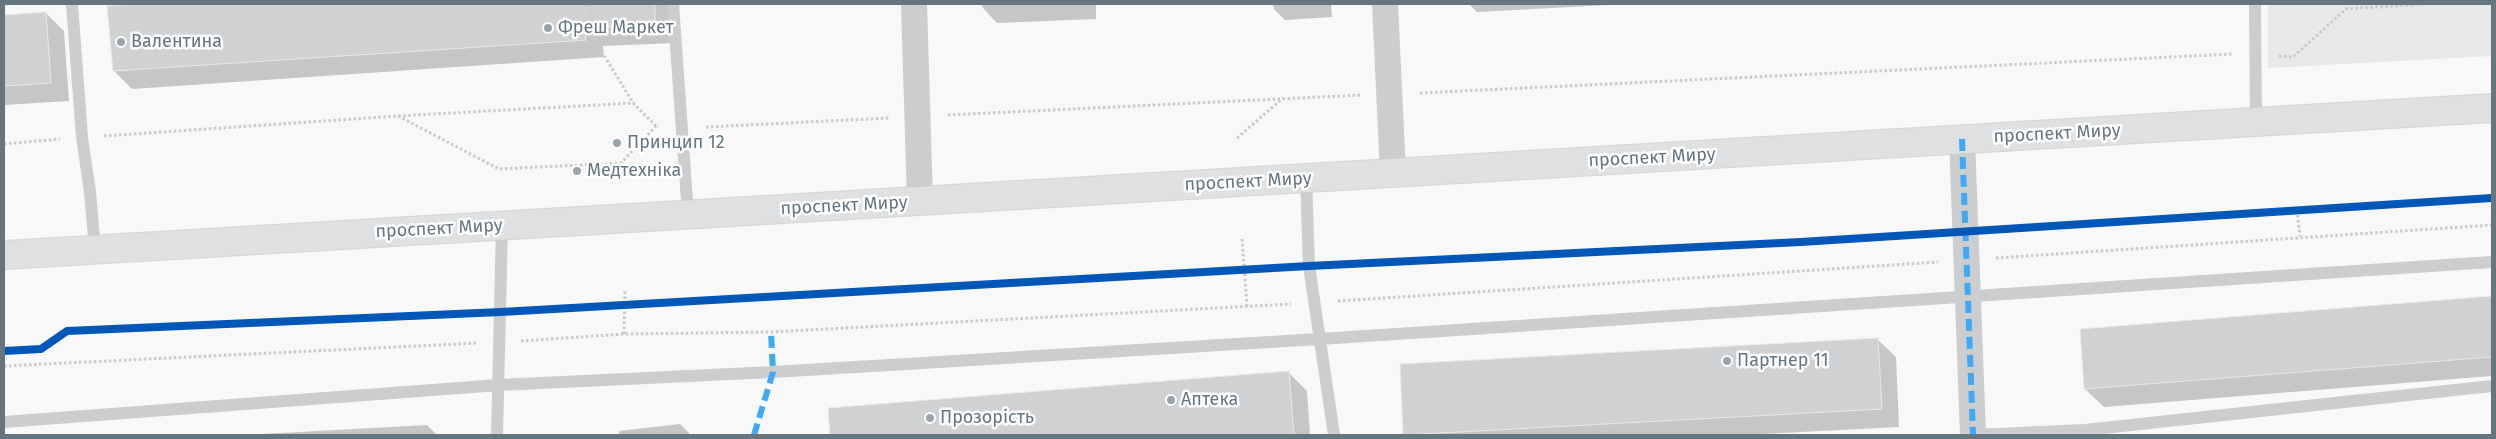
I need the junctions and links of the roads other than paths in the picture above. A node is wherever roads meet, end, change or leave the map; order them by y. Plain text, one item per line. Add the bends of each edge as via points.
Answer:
1 (72, 4) edge
2 (673, 4) edge
3 (914, 4) edge
4 (1385, 4) edge
5 (2255, 4) edge
6 (2492, 108) edge
7 (2256, 122) junction
8 (1962, 140) junction
9 (1392, 173) junction
10 (1306, 178) junction
11 (920, 201) junction
12 (688, 215) junction
13 (502, 226) junction
14 (95, 250) junction
15 (4, 255) edge
16 (2492, 262) edge
17 (1968, 296) junction
18 (1320, 339) junction
19 (499, 385) junction
20 (2492, 386) edge
21 (4, 422) edge
22 (2086, 433) edge
23 (497, 435) edge
24 (1334, 435) edge
25 (1974, 435) edge

1 - 14 lane
2 - 12 lane
3 - 11 street
4 - 9 street
5 - 7 lane
6 - 7 main road, проспект Миру
7 - 8 main road, проспект Миру
8 - 9 main road, проспект Миру
8 - 17 street
9 - 10 main road, проспект Миру
10 - 11 main road, проспект Миру
10 - 18 lane via 1310,266
11 - 12 main road, проспект Миру
12 - 13 main road, проспект Миру
13 - 14 main road, проспект Миру
13 - 19 lane
14 - 15 main road, проспект Миру
16 - 17 lane
17 - 18 lane
17 - 25 street
18 - 19 lane
18 - 24 lane
19 - 21 lane
19 - 23 lane
20 - 22 lane
22 - 25 lane

